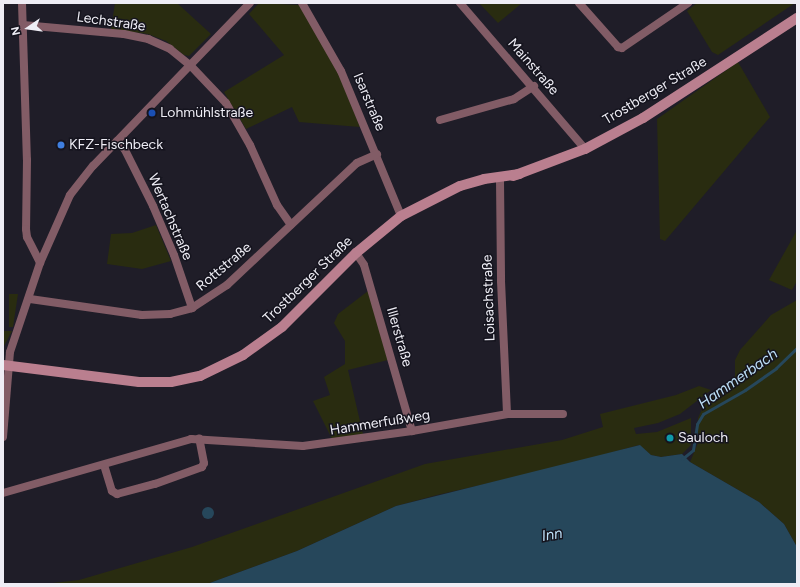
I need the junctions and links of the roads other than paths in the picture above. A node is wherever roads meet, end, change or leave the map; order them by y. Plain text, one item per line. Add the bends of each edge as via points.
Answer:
1 (22, 3) edge
2 (250, 3) edge
3 (302, 3) edge
4 (460, 3) edge
5 (579, 3) edge
6 (688, 3) edge
7 (797, 18) edge
8 (23, 25) junction
9 (190, 65) junction
10 (534, 86) junction
11 (440, 120) dead end
12 (117, 141) junction
13 (585, 149) junction
14 (377, 154) junction
15 (520, 174) junction
16 (500, 180) junction
17 (433, 200) junction
18 (401, 216) junction
19 (291, 225) junction
20 (356, 253) junction
21 (40, 263) junction
22 (30, 299) junction
23 (192, 308) junction
24 (4, 366) edge
25 (507, 414) junction
26 (563, 414) dead end
27 (412, 431) junction
28 (3, 437) edge
29 (199, 438) junction
30 (104, 465) junction
31 (3, 493) edge

1 - 8 street
2 - 9 street
3 - 14 street, Isarstraße via 341,71
4 - 10 street, Mainstraße
5 - 6 street via 618,48 622,48
7 - 13 main road, Trostberger Straße via 672,101
8 - 9 street, Lechstraße via 148,39 170,49
8 - 21 street via 27,153 26,233
9 - 12 street
9 - 19 street, Lechstraße via 226,103 250,145 277,205
10 - 11 street via 514,98
10 - 13 street, Mainstraße
12 - 21 street via 70,195
12 - 23 street, Wertachstraße via 126,150 153,206 174,255
13 - 15 main road, Trostberger Straße
14 - 18 street, Isarstraße
14 - 19 street, Rottstraße via 357,163
15 - 16 main road, Trostberger Straße
15 - 17 main road, Trostberger Straße via 484,179 460,186
16 - 17 main road, Trostberger Straße
16 - 25 street, Loisachstraße via 500,273
17 - 18 main road, Trostberger Straße
18 - 20 main road, Trostberger Straße
19 - 23 street, Rottstraße via 227,285
20 - 24 main road, Trostberger Straße via 282,327 242,356 194,378 171,382 139,382
20 - 27 street, Illerstraße via 364,265
21 - 22 street
22 - 23 street, Rottstraße via 142,315 170,314
22 - 24 street
24 - 28 street
25 - 26 street, Hammerfußweg
25 - 27 street, Hammerfußweg
27 - 29 street, Hammerfußweg via 303,446
29 - 30 street, Hammerfußweg
29 - 30 street via 204,463 202,467 156,484 117,494 112,491
30 - 31 street, Hammerfußweg

